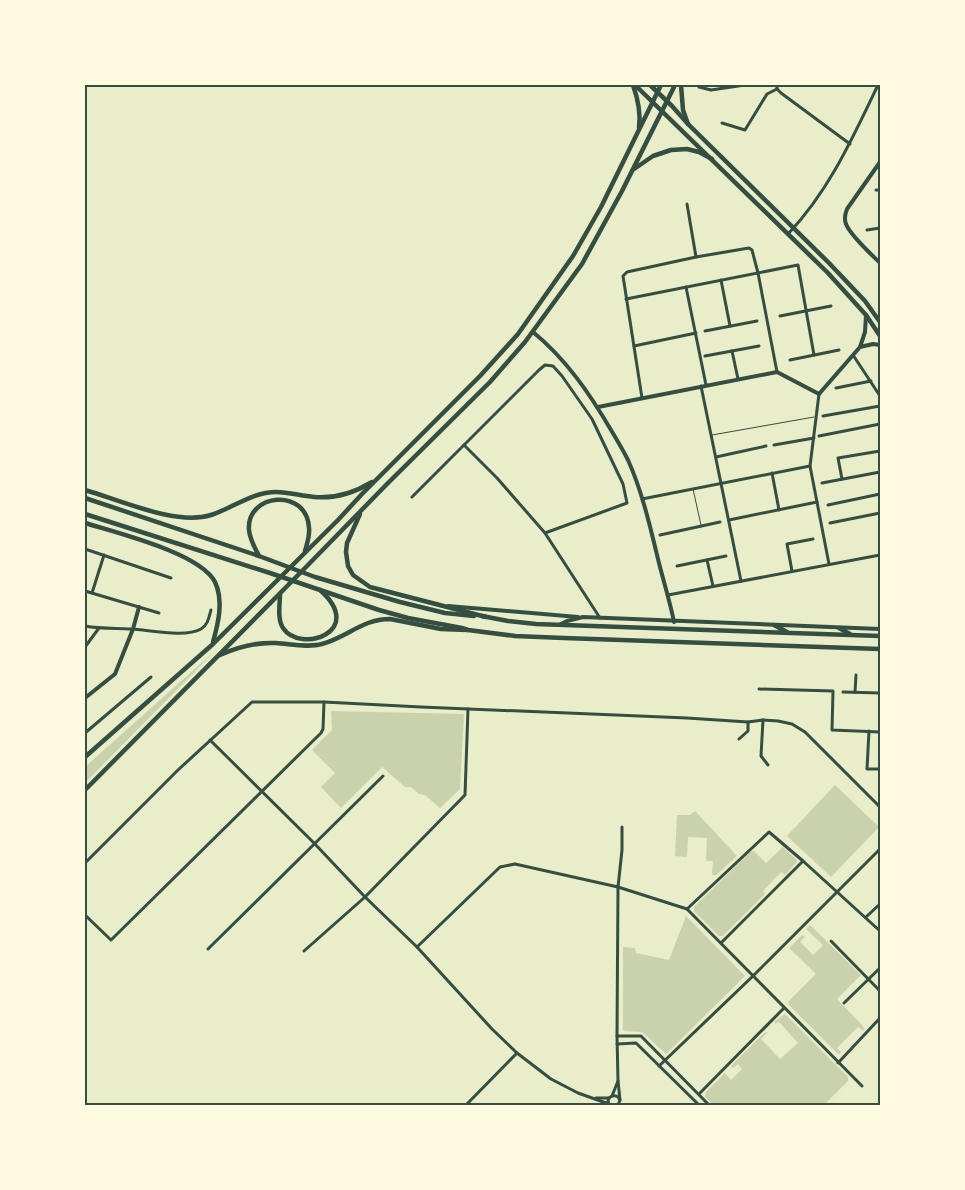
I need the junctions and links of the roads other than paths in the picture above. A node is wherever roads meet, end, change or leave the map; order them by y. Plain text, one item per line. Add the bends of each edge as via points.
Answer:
1 (634, 85) edge
2 (650, 85) edge
3 (661, 85) edge
4 (675, 85) edge
5 (681, 85) edge
6 (744, 85) edge
7 (878, 85) edge
8 (699, 87) dead end
9 (777, 87) edge
10 (657, 92) junction
11 (667, 101) junction
12 (653, 102) junction
13 (662, 111) junction
14 (722, 123) dead end
15 (688, 124) junction
16 (638, 133) junction
17 (850, 144) junction
18 (712, 159) junction
19 (880, 162) edge
20 (633, 170) junction
21 (687, 204) dead end
22 (794, 228) junction
23 (880, 228) edge
24 (867, 230) dead end
25 (788, 234) junction
26 (696, 258) junction
27 (880, 263) edge
28 (758, 273) junction
29 (721, 280) junction
30 (686, 287) junction
31 (626, 299) junction
32 (831, 306) dead end
33 (806, 310) junction
34 (866, 315) junction
35 (780, 316) dead end
36 (757, 321) dead end
37 (880, 322) edge
38 (730, 326) junction
39 (705, 331) dead end
40 (533, 332) junction
41 (696, 333) junction
42 (880, 336) edge
43 (880, 345) edge
44 (634, 346) junction
45 (758, 346) dead end
46 (860, 347) junction
47 (838, 350) dead end
48 (732, 351) junction
49 (814, 355) junction
50 (853, 355) junction
51 (704, 356) dead end
52 (790, 360) dead end
53 (777, 372) junction
54 (738, 379) junction
55 (871, 381) junction
56 (704, 386) junction
57 (836, 388) dead end
58 (819, 394) junction
59 (880, 396) edge
60 (642, 398) junction
61 (880, 406) edge
62 (598, 407) junction
63 (816, 416) junction
64 (823, 416) dead end
65 (880, 424) edge
66 (712, 435) junction
67 (819, 436) dead end
68 (814, 438) junction
69 (464, 445) junction
70 (774, 445) dead end
71 (766, 446) dead end
72 (880, 451) edge
73 (716, 457) junction
74 (810, 466) junction
75 (880, 472) edge
76 (772, 473) junction
77 (380, 477) junction
78 (842, 479) junction
79 (722, 483) junction
80 (822, 483) dead end
81 (693, 489) junction
82 (85, 490) edge
83 (880, 494) edge
84 (412, 497) dead end
85 (85, 498) edge
86 (642, 499) junction
87 (817, 502) junction
88 (828, 504) dead end
89 (779, 510) junction
90 (361, 511) junction
91 (880, 513) edge
92 (85, 514) edge
93 (729, 520) junction
94 (85, 522) edge
95 (720, 522) dead end
96 (830, 523) dead end
97 (702, 526) junction
98 (546, 533) junction
99 (660, 534) dead end
100 (814, 539) dead end
101 (85, 549) edge
102 (305, 553) junction
103 (104, 555) junction
104 (880, 555) edge
105 (259, 556) junction
106 (726, 556) dead end
107 (707, 560) junction
108 (829, 564) junction
109 (677, 566) dead end
110 (792, 571) junction
111 (171, 578) dead end
112 (741, 581) junction
113 (713, 586) junction
114 (320, 590) junction
115 (85, 591) edge
116 (92, 593) junction
117 (280, 593) junction
118 (668, 595) junction
119 (440, 605) junction
120 (139, 607) junction
121 (211, 610) dead end
122 (159, 613) dead end
123 (486, 617) junction
124 (583, 618) junction
125 (600, 618) junction
126 (674, 622) junction
127 (558, 625) junction
128 (774, 625) junction
129 (85, 626) edge
130 (99, 628) junction
131 (839, 628) junction
132 (133, 629) junction
133 (880, 629) edge
134 (468, 630) junction
135 (788, 633) junction
136 (851, 635) junction
137 (880, 636) edge
138 (213, 644) junction
139 (85, 647) edge
140 (880, 649) edge
141 (218, 655) junction
142 (856, 675) dead end
143 (151, 677) dead end
144 (759, 689) dead end
145 (844, 692) dead end
146 (855, 692) junction
147 (880, 693) edge
148 (85, 698) edge
149 (324, 702) junction
150 (468, 709) junction
151 (763, 720) junction
152 (748, 722) junction
153 (869, 731) junction
154 (880, 732) edge
155 (85, 733) edge
156 (739, 739) dead end
157 (210, 740) junction
158 (85, 757) edge
159 (768, 765) dead end
160 (880, 769) edge
161 (383, 776) dead end
162 (85, 790) edge
163 (262, 790) junction
164 (880, 807) edge
165 (622, 827) dead end
166 (314, 843) junction
167 (880, 849) edge
168 (803, 861) junction
169 (85, 863) edge
170 (618, 887) junction
171 (836, 891) junction
172 (365, 897) junction
173 (880, 904) edge
174 (687, 909) junction
175 (85, 915) edge
176 (866, 917) junction
177 (880, 931) edge
178 (831, 942) dead end
179 (721, 943) junction
180 (417, 947) junction
181 (208, 949) dead end
182 (304, 951) dead end
183 (879, 971) edge
184 (753, 976) junction
185 (868, 980) junction
186 (880, 991) edge
187 (844, 1003) dead end
188 (784, 1008) junction
189 (880, 1018) edge
190 (617, 1036) junction
191 (617, 1044) junction
192 (517, 1053) junction
193 (665, 1060) junction
194 (838, 1062) junction
195 (660, 1066) junction
196 (618, 1081) junction
197 (862, 1086) dead end
198 (699, 1094) junction
199 (611, 1097) junction
200 (593, 1098) junction
201 (619, 1103) edge
202 (466, 1105) edge
203 (609, 1105) edge
204 (699, 1105) edge
205 (709, 1105) edge

1 - 12 main road
1 - 16 main road via 640,118
2 - 10 main road
3 - 10 main road
4 - 11 main road
5 - 15 main road
6 - 8 street via 711,90
7 - 17 street
9 - 14 street via 767,94 746,130
9 - 17 street
10 - 11 main road
10 - 12 main road
11 - 13 main road
11 - 15 main road
12 - 13 main road
12 - 16 main road
13 - 18 main road
13 - 20 main road
15 - 22 main road
16 - 77 main road via 573,256 518,334
17 - 22 street via 825,188
18 - 20 main road via 686,149 671,150 653,156
18 - 25 main road
19 - 27 street via 845,215 845,224 851,233
20 - 40 main road via 582,264
21 - 26 street
22 - 25 street
22 - 37 main road
23 - 24 street
25 - 34 main road
26 - 28 street via 751,248
26 - 31 street via 627,272 624,276
28 - 29 street
28 - 33 street via 798,265
28 - 53 street
29 - 30 street
29 - 38 street
30 - 31 street
30 - 41 street
31 - 44 street
32 - 33 street
33 - 35 street
33 - 49 street
34 - 42 main road
34 - 46 street
36 - 38 street
38 - 39 street
40 - 62 street via 569,368
40 - 90 main road via 490,382
41 - 44 street
41 - 56 street
43 - 46 street
44 - 60 street
45 - 48 street
46 - 50 street
47 - 49 street
48 - 51 street
48 - 54 street
49 - 52 street
50 - 55 street
50 - 58 street
53 - 54 street
53 - 58 street
54 - 56 street
55 - 57 street
55 - 59 street
56 - 60 street
56 - 66 street
58 - 63 street
60 - 62 street
61 - 64 street
62 - 86 street via 628,460
63 - 66 lane
63 - 68 street
65 - 67 street
66 - 73 street
68 - 70 street
68 - 74 street
69 - 84 street
69 - 98 street
69 - 98 street via 545,365 553,366 592,419 623,484 627,503
71 - 73 street
72 - 78 street via 838,458
73 - 79 street
74 - 76 street
74 - 87 street
75 - 78 street
76 - 79 street
76 - 89 street
77 - 82 main road via 346,495 326,498 269,493 211,515 196,517 167,515
77 - 102 main road
78 - 80 street
79 - 81 street
79 - 93 street
81 - 86 street
81 - 97 lane
83 - 88 street
85 - 105 main road
86 - 118 street
87 - 89 street
87 - 108 street
89 - 93 street
90 - 117 main road
90 - 119 main road via 347,543 346,559 353,575 370,587
91 - 96 street
92 - 114 main road
93 - 112 street
94 - 138 main road via 178,554 207,572 219,597
95 - 97 street
97 - 99 street
98 - 125 street
100 - 110 street via 787,544
101 - 103 street
102 - 105 main road via 310,526 307,517 293,502 277,499 259,507 251,518 249,531
102 - 138 main road
103 - 111 street
103 - 116 street
104 - 108 street
105 - 123 main road via 315,577 400,602 445,613
106 - 107 street
107 - 109 street
107 - 113 street
108 - 110 street
110 - 112 street
112 - 113 street
113 - 118 street
114 - 117 main road via 332,603 337,619 329,632 311,639 293,636 282,626
114 - 134 main road via 408,618
115 - 116 street
116 - 120 street
117 - 141 main road
118 - 126 street
119 - 123 main road
119 - 124 street
120 - 122 street
120 - 132 street
121 - 132 street via 206,626 199,630 167,634
123 - 127 main road
124 - 125 street
124 - 127 street
125 - 126 street
126 - 128 street
127 - 135 main road
128 - 131 street
128 - 135 main road
129 - 130 street
130 - 132 street
130 - 139 street
131 - 133 street
131 - 136 main road
132 - 148 street via 115,674
134 - 140 main road via 554,638
134 - 141 main road via 383,619 364,623 318,645 252,644
135 - 136 main road
136 - 137 main road
138 - 158 main road
141 - 162 main road
142 - 146 street
143 - 155 street
144 - 153 street via 834,691 832,730
145 - 146 street
146 - 147 street
149 - 150 street
149 - 157 street via 252,702
149 - 163 street via 321,733
150 - 152 street
150 - 172 street via 466,796
151 - 152 street
151 - 159 street via 761,756
151 - 164 street via 787,722 805,732
152 - 156 street via 748,731
153 - 154 street
153 - 160 street via 867,769
157 - 163 street
157 - 169 street
161 - 166 street
163 - 166 street
163 - 175 street via 111,940
165 - 170 street
166 - 172 street
166 - 181 street
167 - 171 street
168 - 171 street
168 - 174 street via 769,832
168 - 179 street
170 - 174 street
170 - 180 street via 515,864 500,867
170 - 190 street
171 - 176 street
171 - 184 street
172 - 180 street
172 - 182 street
173 - 176 street
174 - 179 street
176 - 177 street
178 - 185 street
179 - 184 street
180 - 192 street
183 - 185 street
184 - 188 street
184 - 193 street
185 - 186 street
185 - 187 street
188 - 194 street
188 - 198 street
189 - 194 street
190 - 191 street
190 - 193 street via 641,1036
191 - 195 street via 636,1043
191 - 196 street
192 - 200 street via 551,1079
192 - 202 street
193 - 195 street
193 - 198 street
194 - 197 street
195 - 204 street
196 - 199 street
196 - 201 street
198 - 205 street
199 - 200 street
199 - 201 street via 618,1097
199 - 203 street
200 - 203 street

